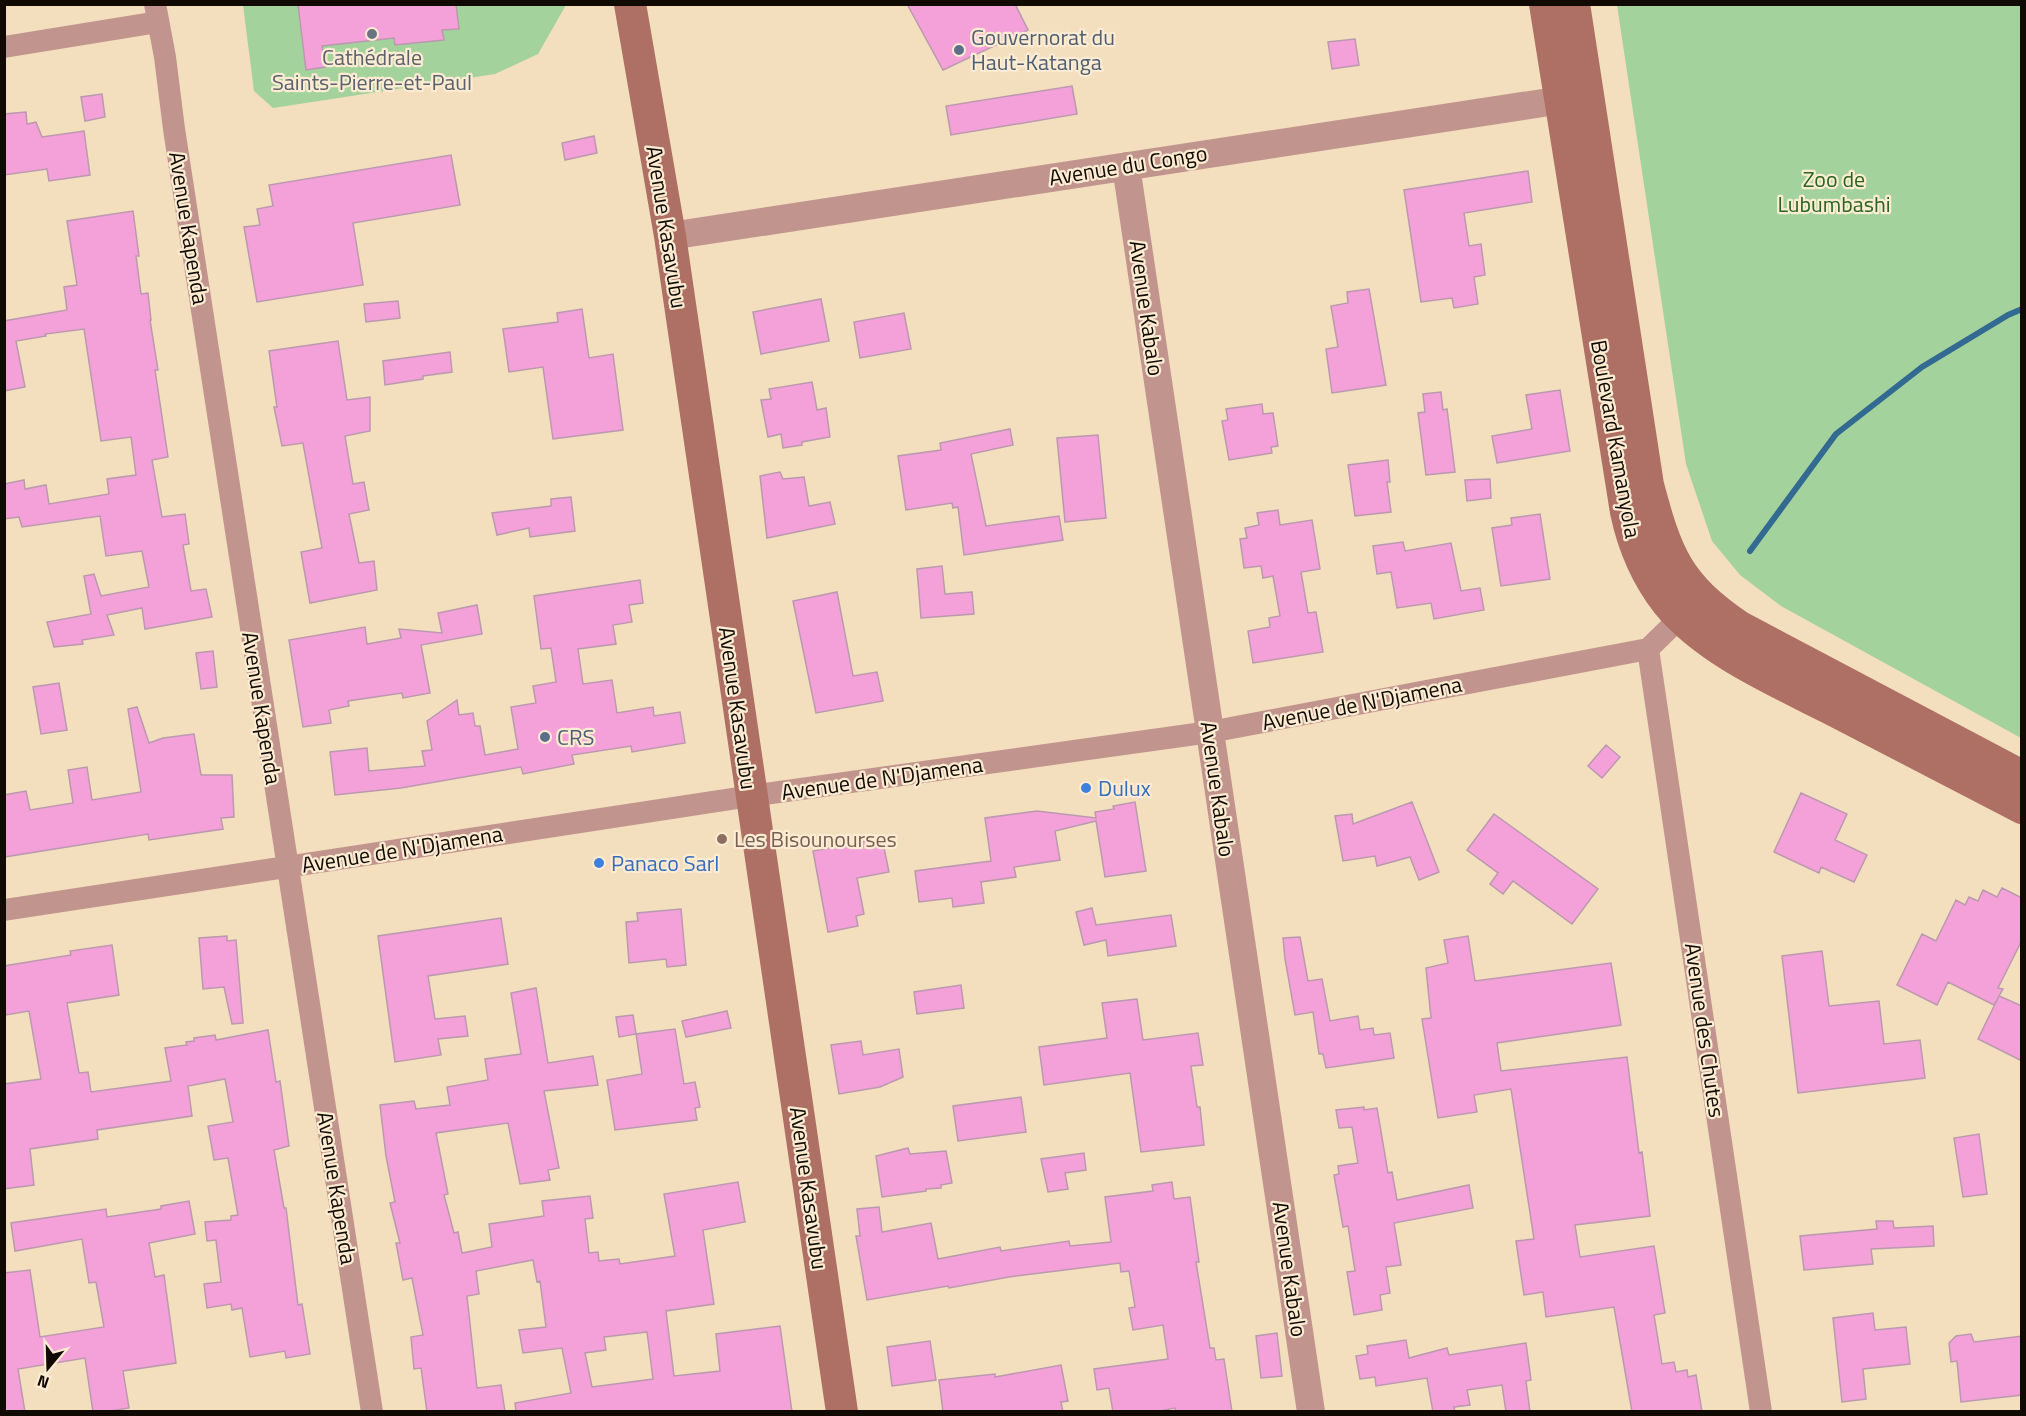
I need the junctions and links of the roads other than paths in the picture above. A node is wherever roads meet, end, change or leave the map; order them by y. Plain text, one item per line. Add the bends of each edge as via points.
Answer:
1 (630, 4) edge
2 (1545, 4) edge
3 (1574, 4) edge
4 (156, 13) edge
5 (4, 47) edge
6 (1574, 98) junction
7 (1126, 166) junction
8 (670, 236) junction
9 (1691, 607) junction
10 (1648, 649) junction
11 (1210, 732) junction
12 (2022, 776) edge
13 (751, 796) junction
14 (2022, 808) edge
15 (286, 866) junction
16 (4, 910) edge
17 (372, 1412) edge
18 (842, 1412) edge
19 (1311, 1412) edge
20 (1761, 1412) edge

1 - 8 main road, Avenue Kasavubu
2 - 6 main road, Boulevard Kamanyola
3 - 6 main road, Boulevard Kamanyola
4 - 5 street
4 - 15 street, Avenue Kapenda
6 - 7 street, Avenue du Congo
6 - 9 main road, Boulevard Kamanyola via 1648,485 1668,551
7 - 8 street, Avenue du Congo
7 - 11 street, Avenue Kabalo
8 - 13 main road, Avenue Kasavubu
9 - 10 street
9 - 12 main road, Boulevard Kamanyola via 1720,613
9 - 14 main road, Boulevard Kamanyola via 1725,651 1746,664
10 - 11 street, Avenue de N'Djamena
10 - 20 street, Avenue des Chutes
11 - 13 street, Avenue de N'Djamena
11 - 19 street, Avenue Kabalo
13 - 15 street, Avenue de N'Djamena
13 - 18 main road, Avenue Kasavubu
15 - 16 street, Avenue de N'Djamena
15 - 17 street, Avenue Kapenda

